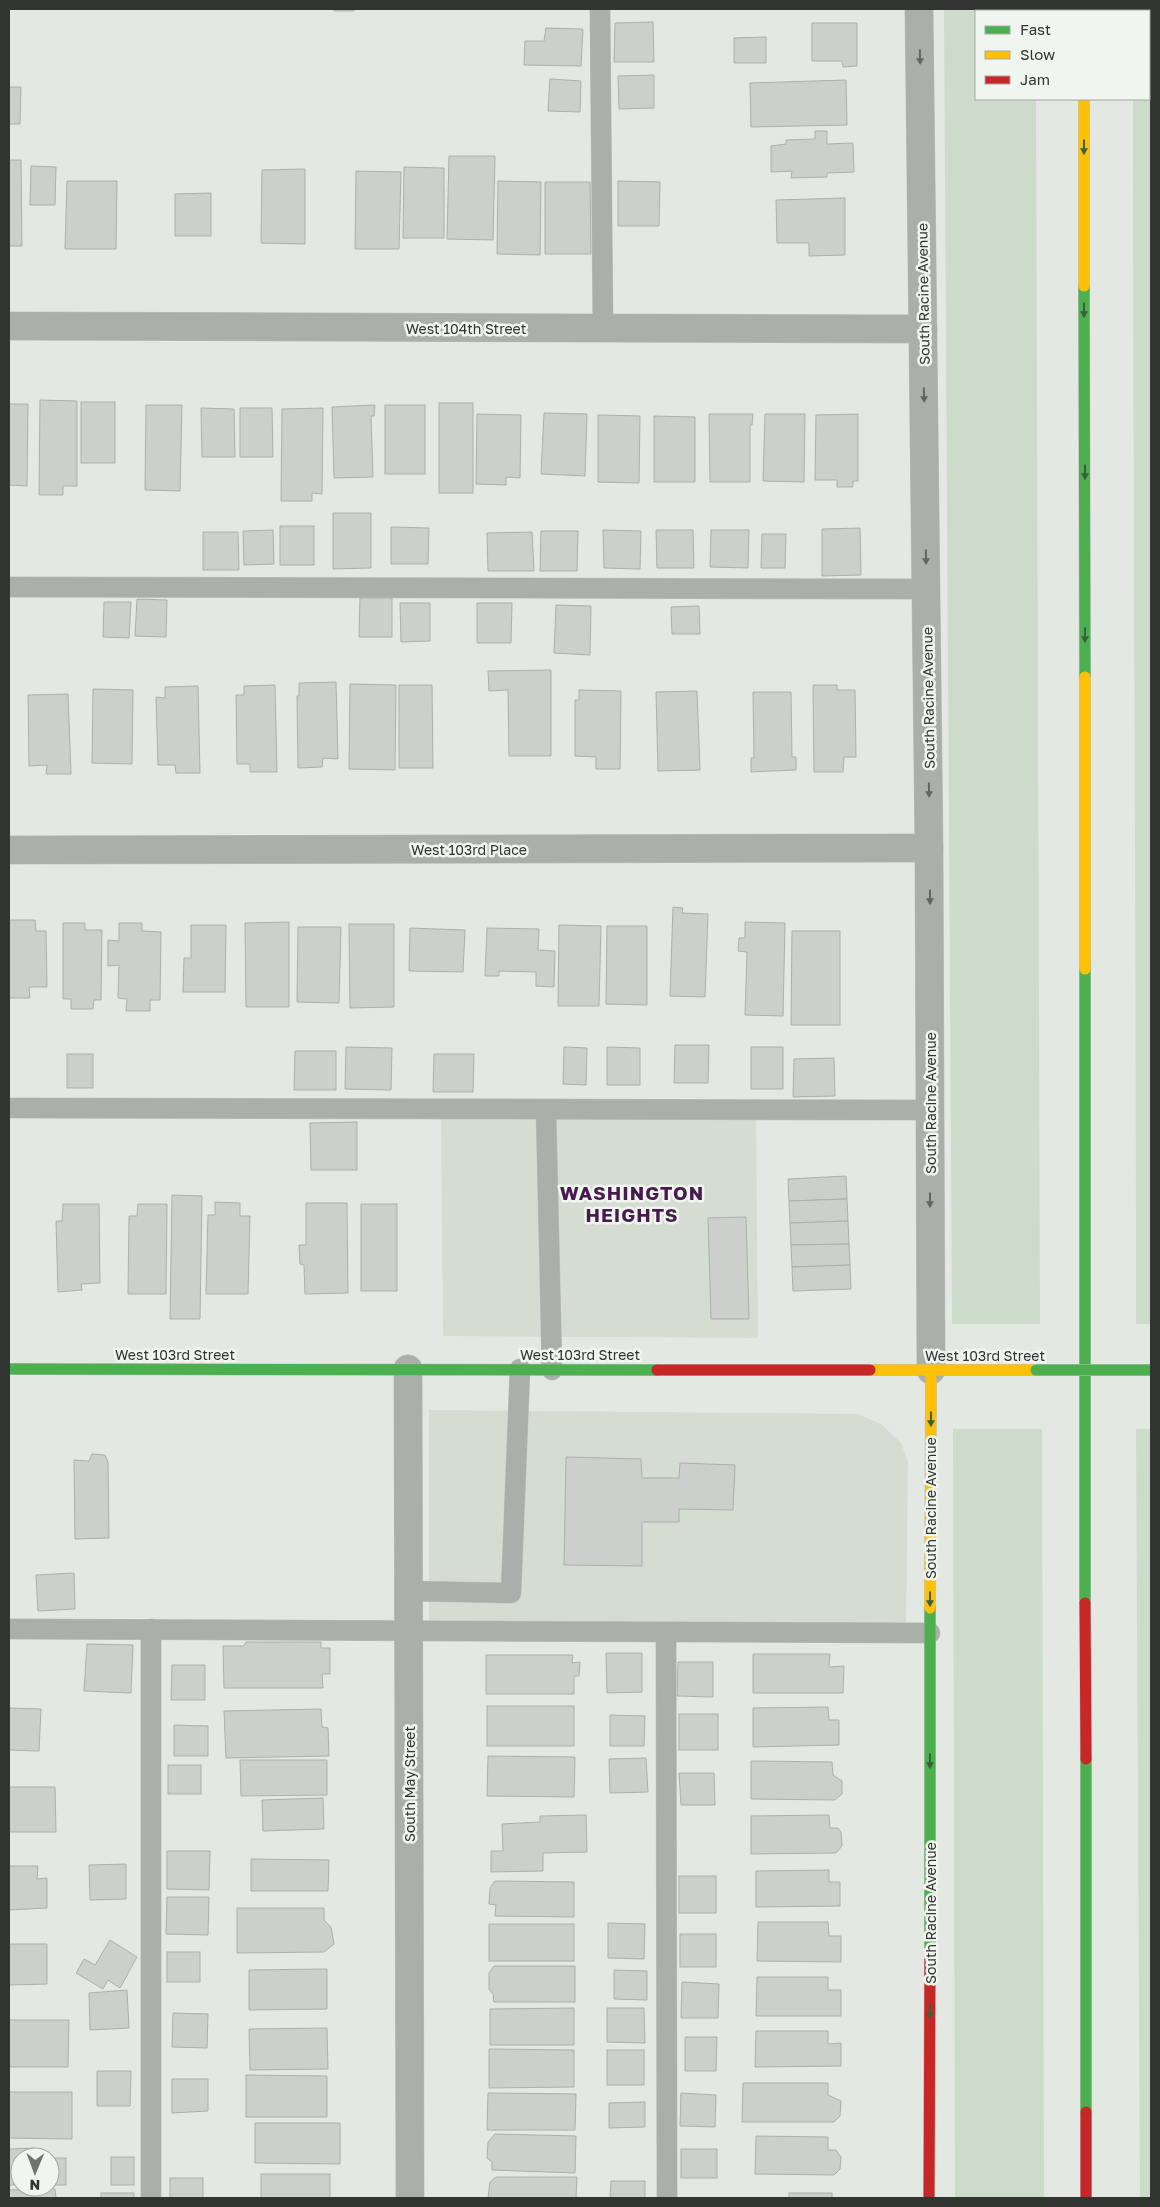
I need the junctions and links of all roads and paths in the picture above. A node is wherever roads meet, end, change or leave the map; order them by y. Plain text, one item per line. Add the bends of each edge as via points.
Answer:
1 (600, 9) edge
2 (919, 9) edge
3 (1084, 100) edge
4 (9, 326) edge
5 (602, 328) junction
6 (924, 330) junction
7 (9, 587) edge
8 (927, 590) junction
9 (930, 848) junction
10 (9, 850) edge
11 (9, 1108) edge
12 (546, 1110) junction
13 (930, 1110) junction
14 (9, 1369) edge
15 (408, 1369) junction
16 (520, 1369) junction
17 (552, 1370) junction
18 (931, 1370) junction
19 (1151, 1370) edge
20 (409, 1591) junction
21 (9, 1629) edge
22 (151, 1630) junction
23 (409, 1630) junction
24 (666, 1632) junction
25 (930, 1633) junction
26 (151, 2198) edge
27 (410, 2198) edge
28 (667, 2198) edge
29 (929, 2198) edge
30 (1086, 2198) edge

1 - 5 lane
2 -> 6 street, South Racine Avenue
3 -> 30 main road
4 - 5 street, West 104th Street
5 - 6 street, West 104th Street
6 -> 8 street, South Racine Avenue
7 - 8 lane
8 -> 9 street, South Racine Avenue
9 - 10 street, West 103rd Place
9 -> 13 street, South Racine Avenue
11 - 12 lane
12 - 13 lane
12 - 17 lane
13 -> 18 street, South Racine Avenue
14 - 15 main road, West 103rd Street
15 - 16 main road, West 103rd Street
15 - 20 street, South May Street
16 - 17 main road, West 103rd Street
16 - 20 lane via 510,1593
17 - 18 main road, West 103rd Street
18 - 19 main road, West 103rd Street, bridge
18 -> 25 main road, South Racine Avenue
20 - 23 street, South May Street
21 - 22 lane
22 - 23 lane
22 - 26 lane
23 - 24 lane
23 - 27 street, South May Street
24 - 25 lane
24 - 28 lane
25 -> 29 main road, South Racine Avenue

